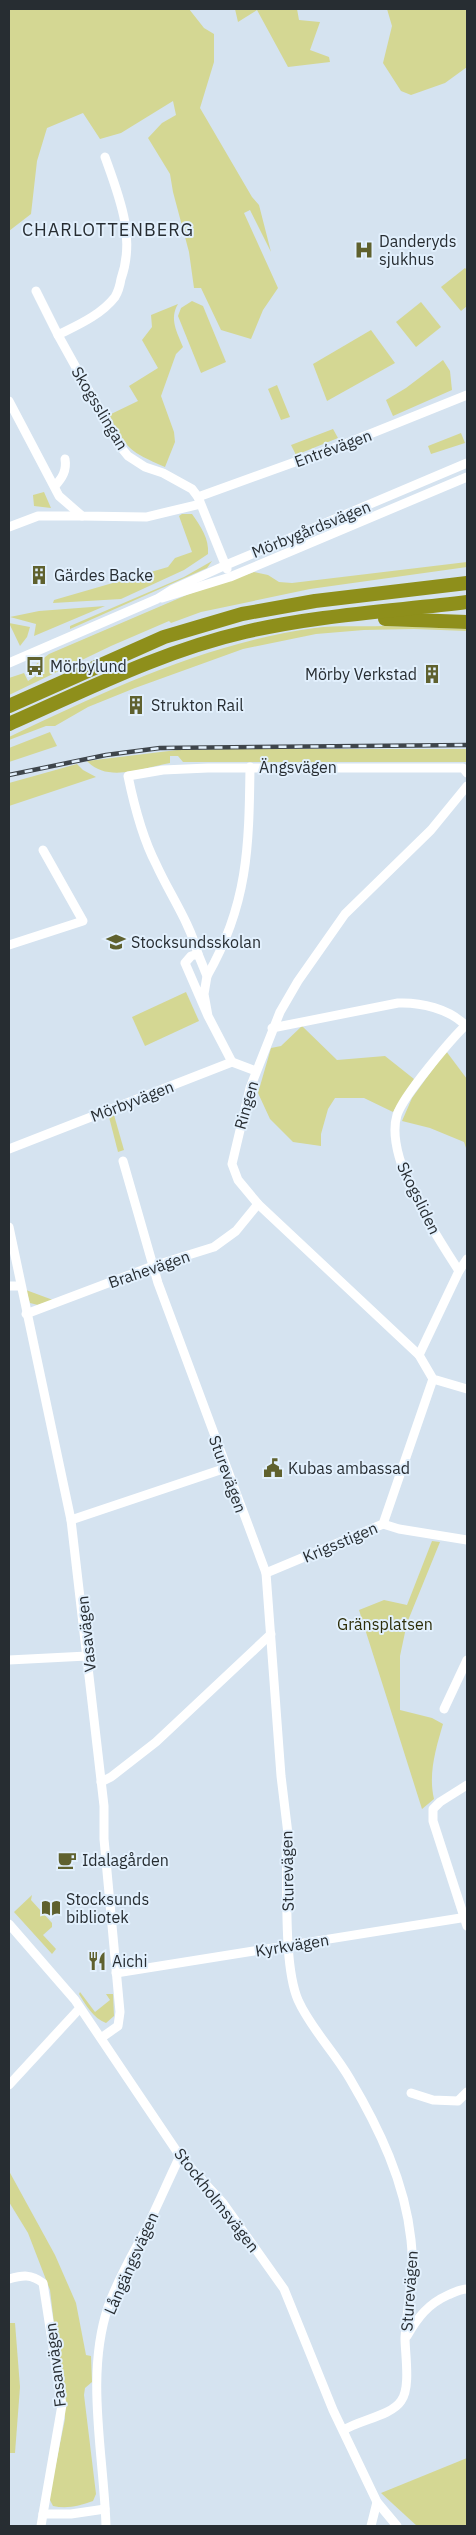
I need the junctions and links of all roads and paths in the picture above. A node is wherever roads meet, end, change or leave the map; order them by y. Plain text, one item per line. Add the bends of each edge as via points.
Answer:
1 (104, 157) dead end
2 (36, 291) dead end
3 (58, 335) junction
4 (467, 396) edge
5 (9, 401) edge
6 (65, 459) dead end
7 (467, 463) edge
8 (467, 477) edge
9 (55, 486) junction
10 (199, 500) junction
11 (82, 516) junction
12 (9, 527) edge
13 (226, 565) junction
14 (230, 577) junction
15 (467, 583) edge
16 (157, 600) junction
17 (467, 602) edge
18 (344, 617) junction
19 (467, 622) edge
20 (9, 664) edge
21 (9, 706) edge
22 (9, 724) edge
23 (250, 767) junction
24 (467, 773) edge
25 (467, 786) edge
26 (43, 850) dead end
27 (9, 945) edge
28 (198, 954) junction
29 (207, 976) junction
30 (208, 1016) junction
31 (466, 1024) edge
32 (272, 1028) junction
33 (232, 1062) junction
34 (256, 1071) junction
35 (9, 1149) edge
36 (123, 1161) dead end
37 (258, 1204) junction
38 (9, 1227) edge
39 (467, 1259) edge
40 (153, 1266) junction
41 (459, 1271) junction
42 (9, 1286) edge
43 (20, 1286) junction
44 (26, 1314) junction
45 (419, 1355) junction
46 (433, 1379) junction
47 (467, 1389) edge
48 (226, 1468) junction
49 (71, 1520) junction
50 (383, 1524) junction
51 (467, 1540) edge
52 (266, 1573) junction
53 (271, 1634) junction
54 (88, 1656) junction
55 (9, 1660) edge
56 (467, 1660) edge
57 (444, 1708) dead end
58 (101, 1782) junction
59 (467, 1785) edge
60 (466, 1920) edge
61 (9, 1924) edge
62 (289, 1946) junction
63 (116, 1973) junction
64 (80, 2008) junction
65 (101, 2038) junction
66 (9, 2085) edge
67 (467, 2092) edge
68 (411, 2093) dead end
69 (180, 2156) junction
70 (9, 2279) edge
71 (467, 2289) edge
72 (405, 2338) junction
73 (344, 2430) junction
74 (376, 2502) junction
75 (105, 2510) junction
76 (43, 2514) junction
77 (41, 2526) edge
78 (106, 2526) edge
79 (371, 2526) edge
80 (398, 2526) edge

1 - 3 street via 118,192 126,226 124,273 116,296 98,313
2 - 3 street, Skogsslingan
3 - 10 street, Skogsslingan via 123,450 146,467 184,483
4 - 10 street, Entrévägen
5 - 9 street
6 - 9 street via 62,478
7 - 13 street, Mörbygårdsvägen
8 - 14 street, Mörbygårdsvägen
9 - 11 street via 59,496
10 - 11 street via 146,517
10 - 13 street
11 - 12 street via 38,516
13 - 14 street
13 - 16 street, Mörbygårdsvägen via 173,589
14 - 16 street, Mörbygårdsvägen
15 - 21 highway via 315,601 242,614 164,637
16 - 20 street, Mörbygårdsvägen
17 - 18 highway
18 - 19 highway
18 - 22 highway via 245,632 171,654
23 - 24 street, Ängsvägen via 463,768
23 - 28 street, Ängsvägen via 163,770 128,776 155,863 192,932
23 - 29 street via 250,833 242,890 234,918
25 - 32 street, Ringen via 431,830 345,914 298,981
26 - 27 street via 83,921
28 - 29 street
28 - 30 street via 185,963
29 - 30 street via 204,994
30 - 33 street
31 - 32 street via 454,1014 405,1003
31 - 41 street, Skogsliden via 407,1098 398,1114 395,1135 399,1158 426,1217
32 - 34 street, Ringen
33 - 34 street
33 - 35 street, Mörbyvägen
34 - 37 street, Ringen via 232,1164 238,1180
36 - 40 street, Sturevägen
37 - 40 street, Brahevägen via 236,1230 214,1247
37 - 45 street, Ringen
38 - 43 street, Vasavägen
39 - 41 street
40 - 44 street, Brahevägen
40 - 48 street, Sturevägen
41 - 45 street
42 - 43 street
43 - 44 street, Vasavägen
44 - 49 street, Vasavägen
45 - 46 street, Ringen
46 - 47 street
46 - 50 street, Krigsstigen
48 - 49 street
48 - 52 street, Sturevägen
49 - 54 street, Vasavägen
50 - 51 street
50 - 52 street, Krigsstigen
52 - 53 street, Sturevägen
53 - 58 street via 156,1742
53 - 62 street, Sturevägen via 288,1834
54 - 55 street
54 - 58 street, Vasavägen
56 - 57 street
58 - 63 street, Vasavägen
59 - 60 street via 433,1809 433,1821
60 - 62 street, Kyrkvägen
61 - 64 street, Stockholmsvägen
62 - 63 street, Kyrkvägen
62 - 72 street, Sturevägen via 298,1999 317,2034 339,2061 361,2098 382,2139 402,2191 412,2241 412,2280
63 - 65 street, Vasavägen via 120,2012 118,2026
64 - 65 street, Stockholmsvägen
64 - 66 street
65 - 69 street, Stockholmsvägen
67 - 68 street via 458,2101 433,2100
69 - 73 street, Stockholmsvägen via 223,2203 284,2288
69 - 75 street, Långängsvägen via 108,2308 97,2381
70 - 76 street, Fasanvägen via 34,2276 43,2283 54,2342 62,2406
71 - 72 street via 436,2300 424,2310
72 - 73 street, Sturevägen via 407,2361 402,2401 393,2409
73 - 74 street, Stockholmsvägen
74 - 79 street
74 - 80 street, Stockholmsvägen
75 - 76 street
75 - 78 street, Långängsvägen
76 - 77 street

